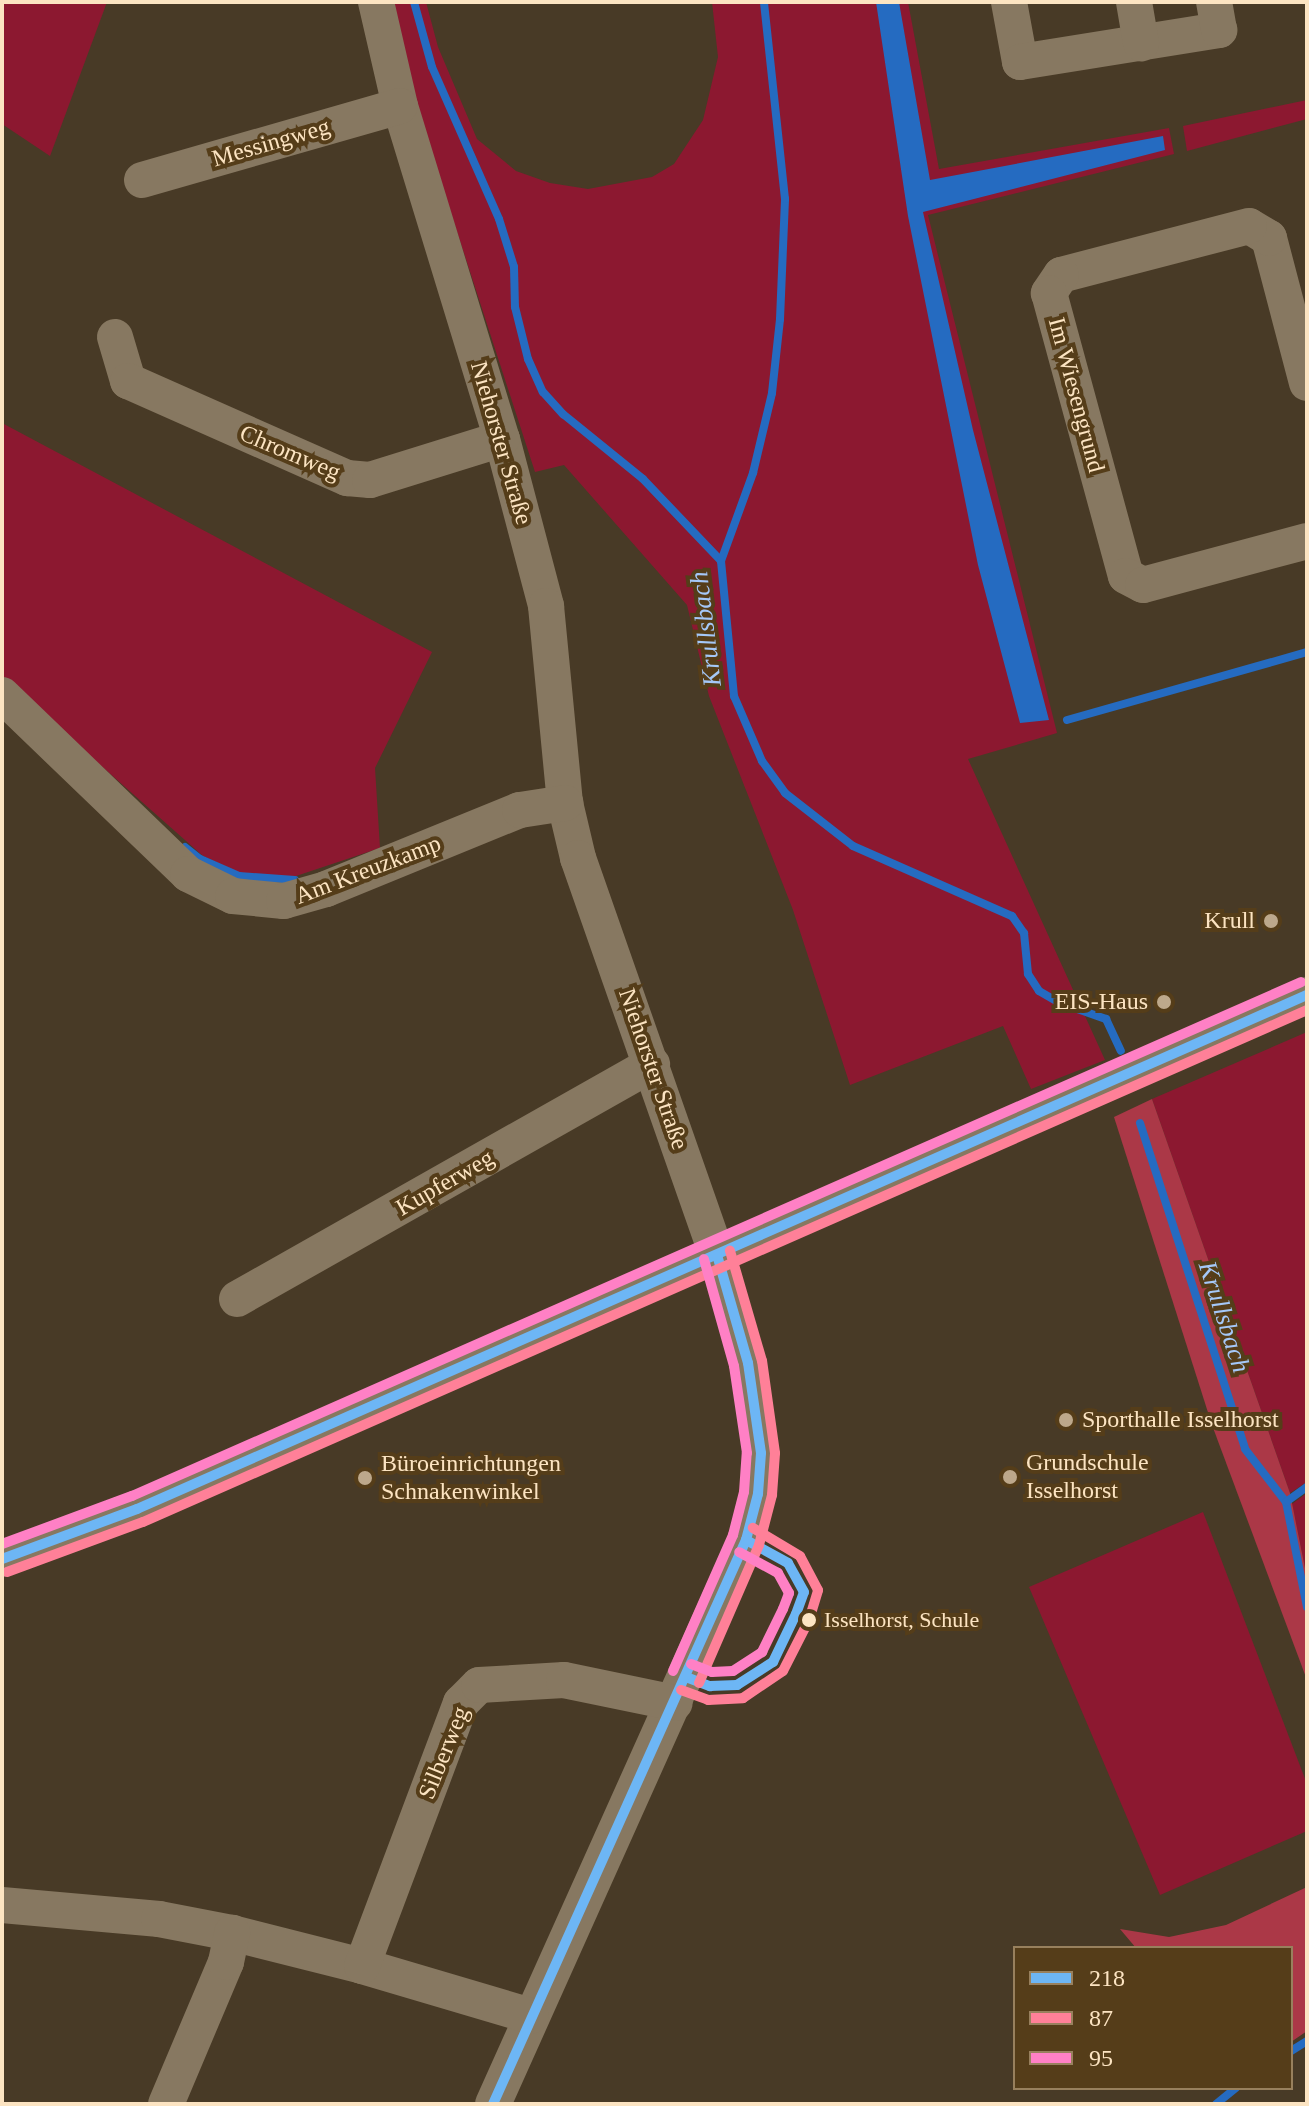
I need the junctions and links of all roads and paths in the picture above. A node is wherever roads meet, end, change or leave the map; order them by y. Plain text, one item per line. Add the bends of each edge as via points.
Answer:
1 (376, 2) edge
2 (1009, 2) edge
3 (1134, 2) edge
4 (1214, 2) edge
5 (1141, 43) junction
6 (400, 106) junction
7 (142, 180) dead end
8 (115, 337) dead end
9 (1305, 367) edge
10 (502, 439) junction
11 (1307, 541) edge
12 (2, 695) edge
13 (565, 803) junction
14 (1307, 995) edge
15 (652, 1064) junction
16 (717, 1255) junction
17 (237, 1299) dead end
18 (2, 1559) edge
19 (675, 1703) junction
20 (2, 1905) edge
21 (232, 1933) junction
22 (362, 1966) junction
23 (531, 2016) junction
24 (166, 2104) edge
25 (493, 2104) edge

1 - 6 street, Niehorster Straße
2 - 5 street via 1020,62
3 - 5 street
4 - 5 street via 1219,30
6 - 7 street, Messingweg
6 - 10 street, Niehorster Straße
8 - 10 street, Chromweg via 128,381 347,478 370,480
9 - 11 street, Im Wiesengrund via 1269,238 1249,226 1061,275 1049,293 1126,576 1143,585
10 - 13 street, Niehorster Straße via 546,606
12 - 13 street, Am Kreuzkamp via 188,874 233,896 284,901 520,810
13 - 15 street, Niehorster Straße via 578,858
14 - 16 street
15 - 16 street, Niehorster Straße
15 - 17 street, Kupferweg
16 - 18 street via 137,1509
16 - 19 street, Niehorster Straße via 748,1363 761,1453 758,1494 746,1540
19 - 22 street, Silberweg via 564,1680 479,1685 461,1703
19 - 23 street, Niehorster Straße
20 - 21 street via 159,1919
21 - 22 street
21 - 24 street via 226,1962
22 - 23 street
23 - 25 street, Niehorster Straße

